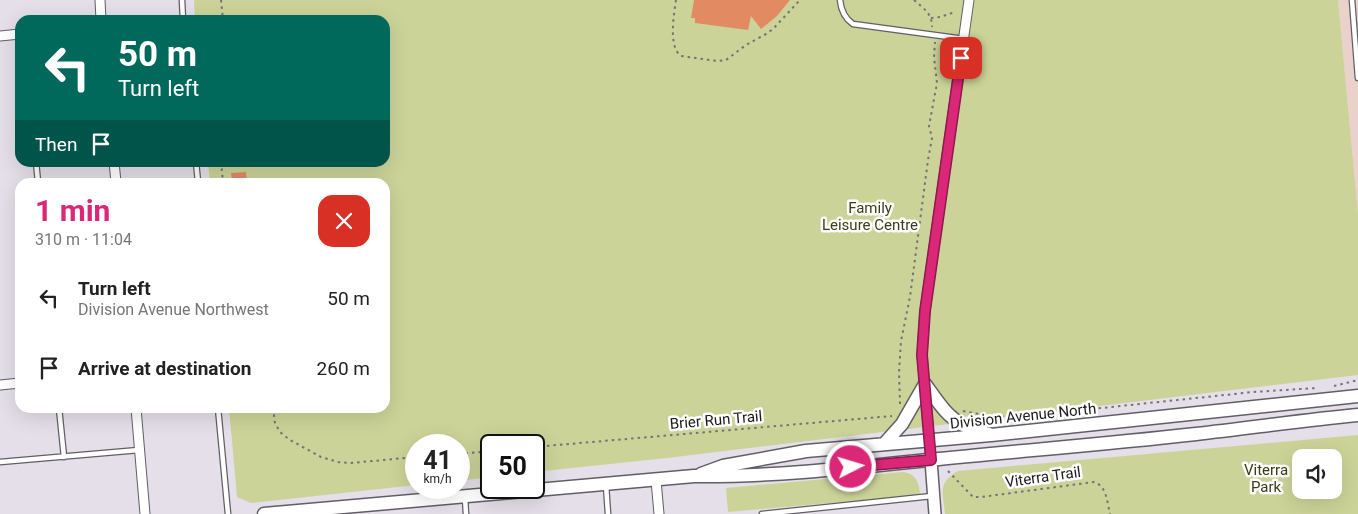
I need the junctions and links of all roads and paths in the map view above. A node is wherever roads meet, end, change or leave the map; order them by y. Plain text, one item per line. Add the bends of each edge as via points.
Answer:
1 (100, 0) edge
2 (182, 0) edge
3 (221, 0) edge
4 (676, 0) edge
5 (800, 0) edge
6 (840, 0) edge
7 (914, 0) edge
8 (969, 0) edge
9 (1352, 0) edge
10 (955, 12) dead end
11 (101, 15) edge
12 (183, 15) edge
13 (222, 15) edge
14 (931, 18) junction
15 (932, 28) dead end
16 (15, 34) edge
17 (0, 36) edge
18 (964, 39) junction
19 (935, 42) dead end
20 (1358, 78) edge
21 (1358, 380) edge
22 (15, 384) edge
23 (925, 384) junction
24 (0, 385) edge
25 (1320, 388) dead end
26 (1328, 388) dead end
27 (1358, 396) edge
28 (900, 408) dead end
29 (960, 412) dead end
30 (60, 413) edge
31 (136, 413) edge
32 (218, 413) edge
33 (274, 413) edge
34 (1358, 415) edge
35 (894, 418) dead end
36 (1310, 419) junction
37 (1358, 424) edge
38 (991, 435) junction
39 (930, 441) junction
40 (884, 444) junction
41 (545, 446) edge
42 (139, 450) junction
43 (64, 457) junction
44 (405, 458) edge
45 (931, 460) junction
46 (0, 462) edge
47 (948, 471) dead end
48 (694, 476) junction
49 (656, 480) junction
50 (606, 484) junction
51 (470, 495) edge
52 (934, 496) junction
53 (431, 499) edge
54 (464, 499) edge
55 (145, 514) edge
56 (228, 514) edge
57 (264, 514) edge
58 (466, 514) edge
59 (608, 514) edge
60 (659, 514) edge
61 (762, 514) edge
62 (934, 514) edge
63 (1110, 514) edge

1 - 11 street
2 - 12 lane
3 - 13 path
4 - 5 path via 673,36 678,54 717,61 726,60 766,34
6 - 18 lane via 844,15 853,24
7 - 14 path
8 - 18 street
9 - 20 lane
10 - 14 path
14 - 15 path
16 - 17 street
18 - 23 street via 925,311 922,355
19 - 28 path via 937,83 929,126 932,138 901,341
21 - 26 path
22 - 24 street
23 - 38 main road via 947,414
23 - 39 street
23 - 40 main road via 902,424
25 - 29 path via 1019,417
27 - 38 main road, Division Avenue North
30 - 43 lane
31 - 42 street
32 - 56 lane
33 - 44 path via 280,432 321,457 350,463
34 - 36 main road, Division Avenue North
35 - 41 path, Brier Run Trail
36 - 37 main road
36 - 45 main road, Division Avenue North via 1196,434
38 - 39 main road, Division Avenue North
39 - 40 main road, Division Avenue North
39 - 45 street
40 - 48 main road, Division Avenue North via 776,455
42 - 43 lane
42 - 55 street
43 - 46 lane
45 - 48 main road, Division Avenue North via 772,474
45 - 52 street
47 - 63 path, Viterra Trail via 973,497 1094,482 1104,488
48 - 49 main road, Division Avenue North
49 - 50 main road, Division Avenue North
49 - 60 street
50 - 51 main road, Division Avenue North
50 - 59 lane
52 - 61 lane
52 - 62 street
53 - 57 main road, Division Avenue North
54 - 58 lane

